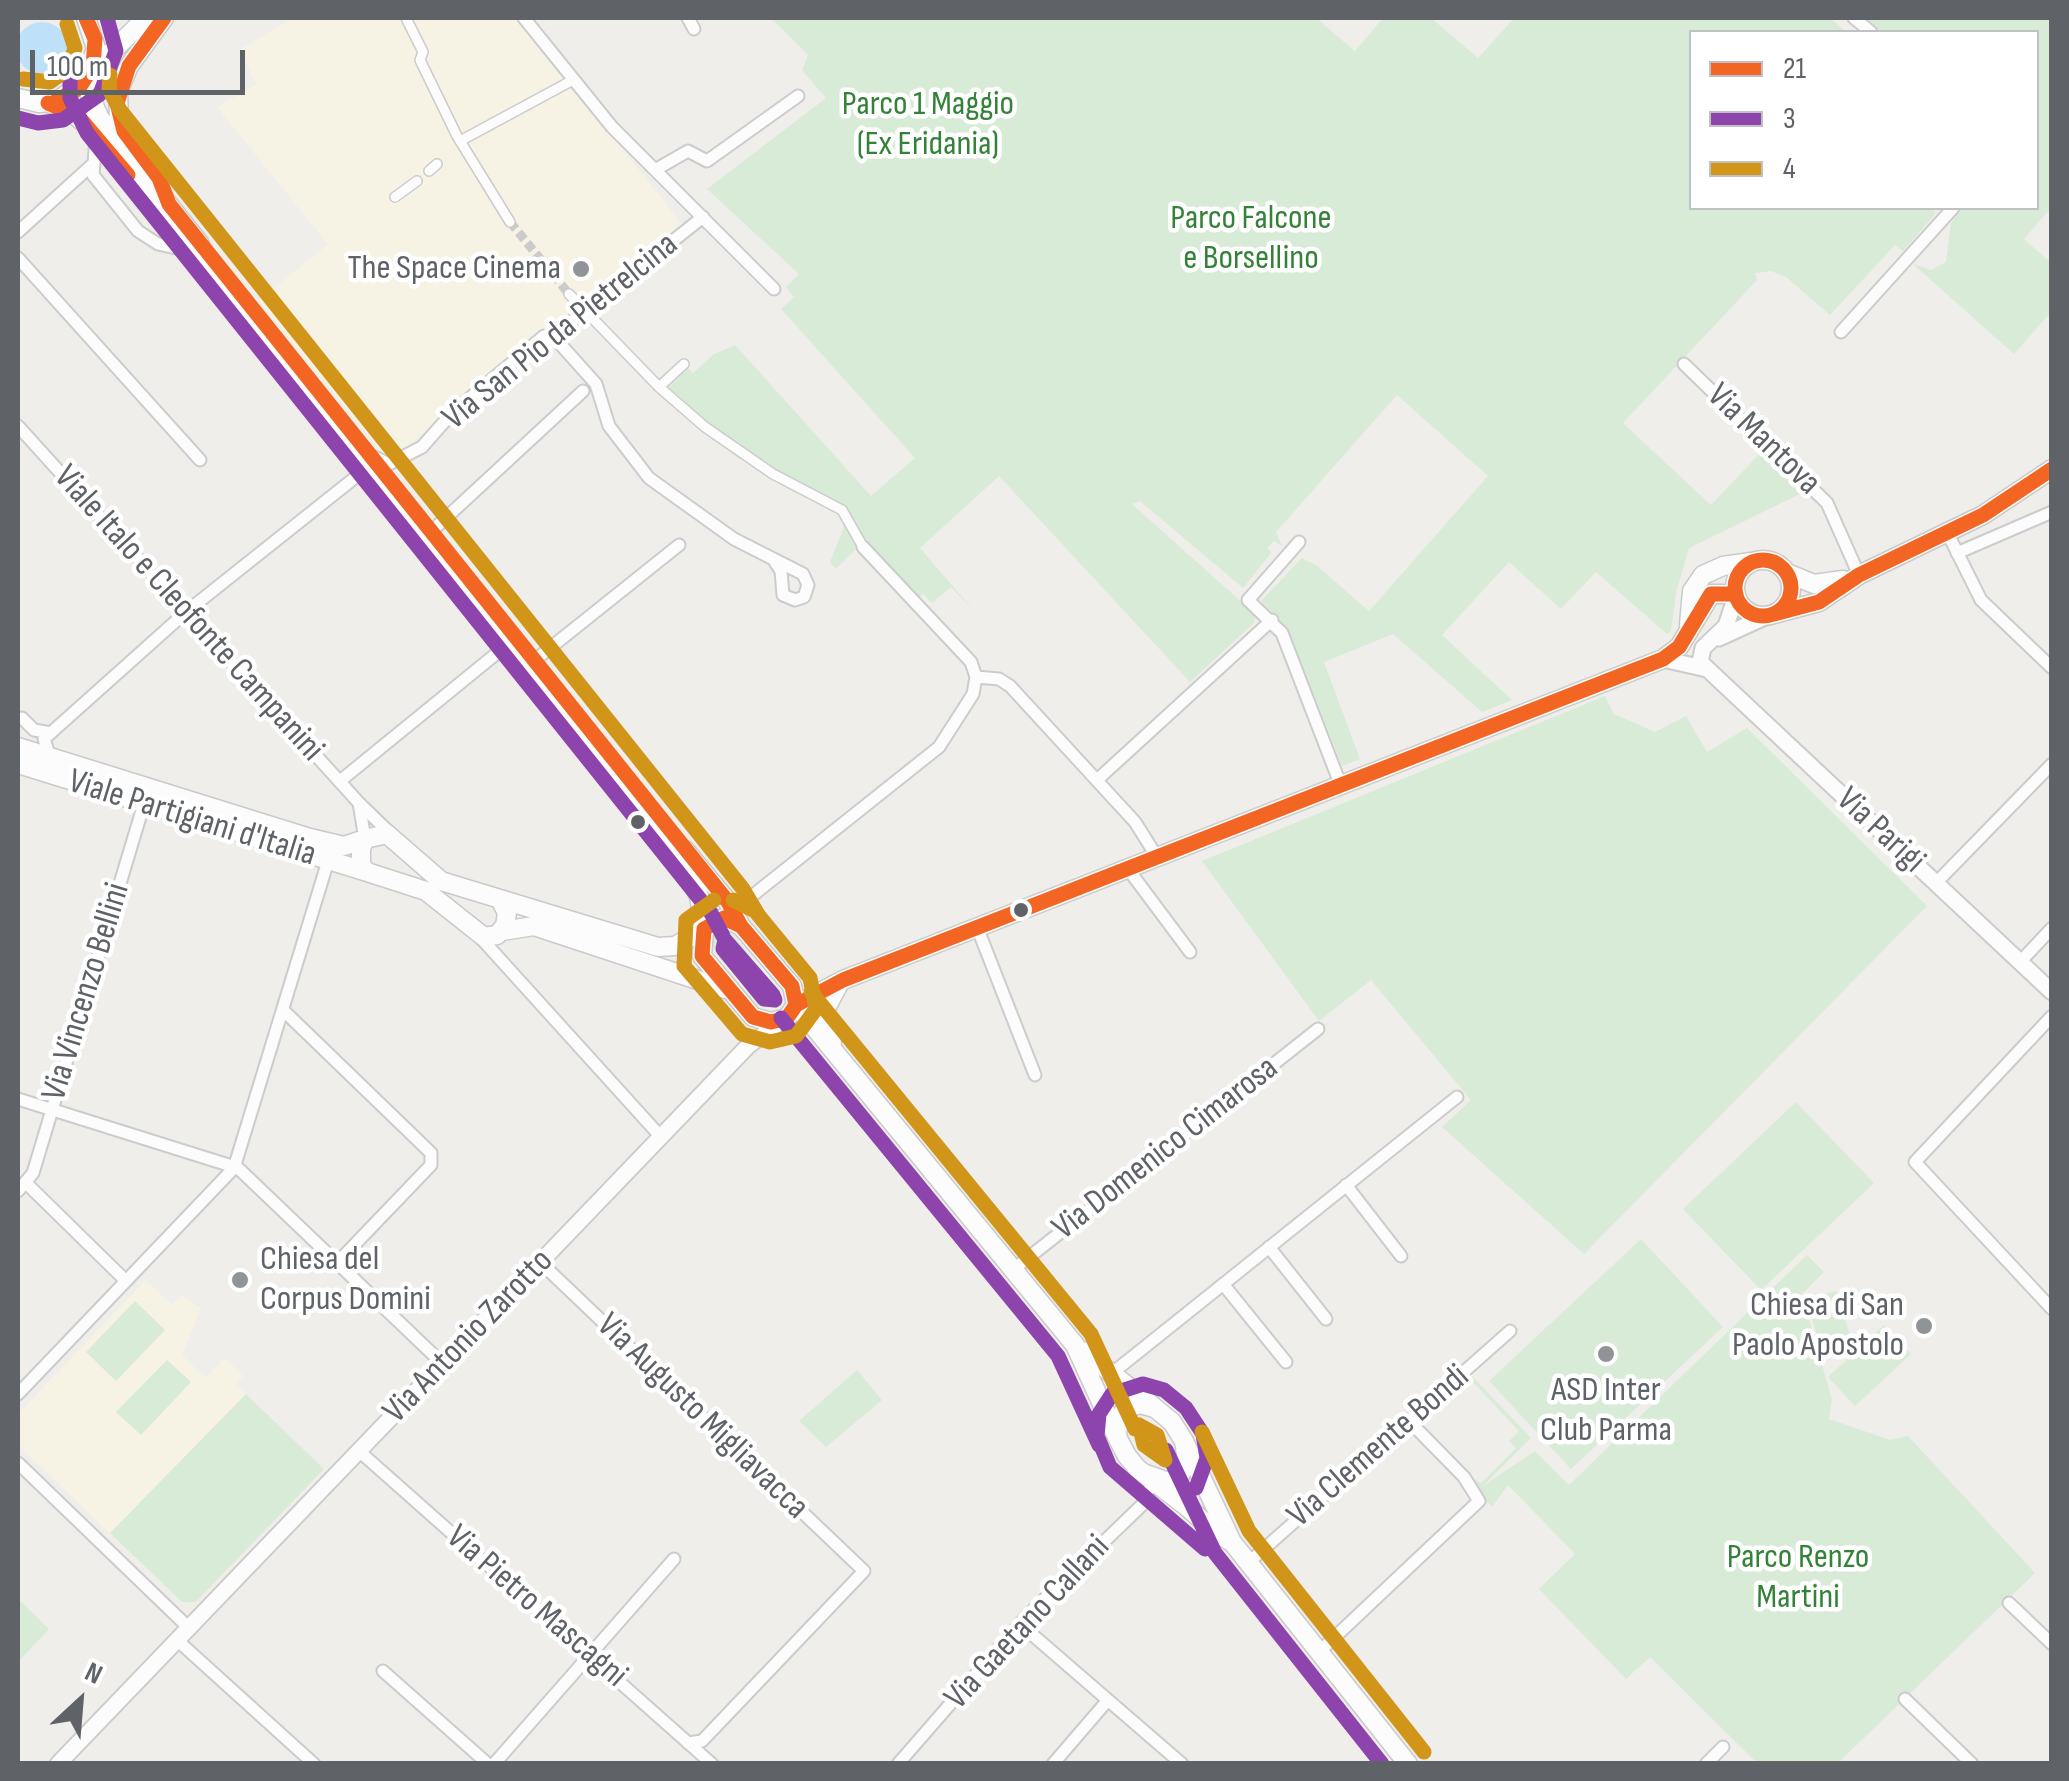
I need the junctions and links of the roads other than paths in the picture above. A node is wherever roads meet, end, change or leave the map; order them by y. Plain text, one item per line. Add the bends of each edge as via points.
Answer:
1 (86, 18) edge
2 (146, 18) edge
3 (164, 18) edge
4 (406, 18) edge
5 (524, 18) edge
6 (90, 73) junction
7 (574, 80) junction
8 (798, 96) dead end
9 (18, 98) edge
10 (44, 103) junction
11 (18, 112) edge
12 (91, 130) junction
13 (460, 141) junction
14 (94, 163) junction
15 (655, 170) junction
16 (417, 182) dead end
17 (395, 198) dead end
18 (170, 204) junction
19 (1950, 210) edge
20 (703, 218) junction
21 (510, 222) tunnel mouth
22 (18, 232) edge
23 (18, 258) edge
24 (200, 260) junction
25 (774, 289) dead end
26 (570, 294) tunnel mouth
27 (585, 311) junction
28 (1841, 332) dead end
29 (553, 336) junction
30 (684, 364) dead end
31 (1684, 364) dead end
32 (659, 386) junction
33 (583, 391) dead end
34 (18, 426) edge
35 (368, 454) junction
36 (200, 460) dead end
37 (2052, 469) edge
38 (374, 480) junction
39 (2052, 512) edge
40 (1948, 534) junction
41 (426, 537) junction
42 (1299, 542) dead end
43 (679, 545) dead end
44 (863, 546) joint
45 (1957, 554) junction
46 (1754, 561) junction
47 (775, 562) dead end
48 (1787, 573) junction
49 (1856, 576) junction
50 (1736, 595) junction
51 (186, 612) junction
52 (1770, 615) junction
53 (1272, 620) junction
54 (1687, 635) junction
55 (1711, 641) junction
56 (507, 645) junction
57 (1663, 659) junction
58 (529, 665) junction
59 (2051, 666) edge
60 (1708, 670) junction
61 (976, 677) junction
62 (19, 718) edge
63 (51, 732) junction
64 (18, 747) edge
65 (50, 757) junction
66 (18, 764) edge
67 (2052, 764) edge
68 (1097, 780) junction
69 (340, 781) junction
70 (1342, 786) junction
71 (147, 796) junction
72 (359, 802) junction
73 (365, 839) junction
74 (400, 844) junction
75 (1157, 858) junction
76 (328, 861) junction
77 (1128, 869) junction
78 (367, 872) junction
79 (1936, 883) junction
80 (501, 901) junction
81 (737, 918) junction
82 (977, 927) junction
83 (2052, 928) edge
84 (704, 929) junction
85 (475, 932) junction
86 (501, 932) junction
87 (1190, 952) dead end
88 (502, 960) junction
89 (2020, 962) junction
90 (787, 978) junction
91 (843, 980) junction
92 (2052, 992) edge
93 (734, 998) junction
94 (284, 1011) junction
95 (791, 1011) junction
96 (2052, 1016) edge
97 (1318, 1029) dead end
98 (748, 1046) junction
99 (834, 1048) junction
100 (1035, 1075) dead end
101 (1456, 1097) dead end
102 (18, 1100) edge
103 (50, 1110) junction
104 (661, 1136) junction
105 (234, 1168) junction
106 (1346, 1185) junction
107 (22, 1187) edge
108 (1269, 1247) junction
109 (1401, 1256) dead end
110 (337, 1262) junction
111 (546, 1268) junction
112 (1014, 1270) junction
113 (126, 1281) junction
114 (1223, 1284) junction
115 (2052, 1309) edge
116 (1326, 1319) dead end
117 (1510, 1331) dead end
118 (1074, 1344) junction
119 (1286, 1362) dead end
120 (443, 1364) junction
121 (1111, 1374) junction
122 (18, 1394) edge
123 (1155, 1408) junction
124 (1408, 1421) junction
125 (1117, 1438) junction
126 (1184, 1441) junction
127 (359, 1451) junction
128 (18, 1464) edge
129 (1148, 1477) junction
130 (1234, 1544) junction
131 (674, 1559) dead end
132 (1248, 1562) junction
133 (2009, 1603) dead end
134 (1020, 1624) junction
135 (183, 1634) junction
136 (2052, 1644) edge
137 (1319, 1652) junction
138 (590, 1654) junction
139 (384, 1671) dead end
140 (1905, 1699) dead end
141 (1108, 1700) junction
142 (688, 1743) junction
143 (1724, 1747) dead end
144 (1406, 1763) edge
145 (58, 1764) edge
146 (314, 1764) edge
147 (491, 1764) edge
148 (712, 1764) edge
149 (898, 1764) edge
150 (1053, 1764) edge
151 (1182, 1764) edge
152 (1706, 1764) edge
153 (1972, 1764) edge

1 - 6 main road via 96,48
2 - 6 main road
3 - 18 main road via 127,70 117,103 124,131
4 - 13 street
5 - 7 street
6 - 10 main road via 72,94
6 - 18 main road via 97,113
7 - 13 street
7 - 15 street
8 - 15 street via 708,161 688,150
9 - 10 main road
10 - 11 main road
10 - 12 main road via 73,113
12 - 14 street via 98,147
12 - 24 main road
13 - 21 street
14 - 22 street
14 - 24 street via 93,175 140,234
15 - 20 street
16 - 17 street
18 - 35 main road
19 - 28 street
20 - 25 street
20 - 27 street, Via San Pio da Pietrelcina
23 - 36 street
24 - 38 main road
26 - 27 street
27 - 29 street, Via San Pio da Pietrelcina
27 - 32 street
29 - 35 street, Via San Pio da Pietrelcina via 544,336 402,461 385,464
29 - 47 street via 596,384 609,426 649,478
30 - 32 street
31 - 49 street, Via Mantova via 1827,503
32 - 44 street via 738,452 842,510
33 - 41 street
34 - 51 street, Viale Italo e Cleofonte Campanini
35 - 41 main road
37 - 40 main road
38 - 41 main road
38 - 51 street via 358,476
39 - 45 street
40 - 45 street
40 - 49 main road
41 - 56 main road
41 - 58 main road
42 - 53 street via 1248,600
43 - 58 street
44 - 61 street via 967,657
45 - 59 street via 1984,604
46 - 48 main road via 1772,562
46 - 50 main road via 1738,574
46 - 54 main road via 1712,569 1696,583
48 - 49 main road via 1814,584
48 - 52 main road via 1790,594
49 - 52 main road via 1820,602
50 - 52 main road via 1748,612
50 - 54 main road via 1711,594
50 - 55 street via 1726,626
51 - 63 street
51 - 69 street, Viale Italo e Cleofonte Campanini
52 - 55 street
53 - 68 street
53 - 70 street
54 - 57 main road
55 - 60 street via 1698,659
56 - 58 main road
56 - 69 street
57 - 60 street, Via Parigi
57 - 70 main road
58 - 81 main road
58 - 84 main road via 692,879
60 - 79 street, Via Parigi
61 - 68 street via 1006,683
61 - 81 street via 969,704 939,747
62 - 63 street
63 - 65 street via 44,738
64 - 65 main road, Viale Partigiani d'Italia
65 - 71 main road, Viale Partigiani d'Italia
66 - 71 main road, Viale Partigiani d'Italia
67 - 79 street
68 - 75 street via 1142,830
69 - 72 street, Viale Italo e Cleofonte Campanini
70 - 75 main road
71 - 73 main road, Viale Partigiani d'Italia via 344,846
71 - 76 main road, Viale Partigiani d'Italia
71 - 103 street, Via Vincenzo Bellini
72 - 73 street
72 - 74 street, Viale Italo e Cleofonte Campanini
73 - 74 main road, Viale Partigiani d'Italia via 387,834
73 - 78 main road, Viale Partigiani d'Italia via 360,854
74 - 80 main road via 432,876
75 - 77 main road
76 - 78 main road, Viale Partigiani d'Italia
76 - 94 street
77 - 82 main road
77 - 87 street
78 - 85 main road, Viale Partigiani d'Italia via 426,892
79 - 89 street, Via Parigi
80 - 84 main road via 663,948
80 - 86 main road via 508,918
81 - 84 main road
81 - 90 main road
82 - 91 main road
82 - 100 street
83 - 89 street
84 - 93 main road via 702,956
85 - 86 main road via 484,938
85 - 88 street
86 - 88 street
86 - 93 main road via 534,926 701,978
88 - 104 street
89 - 92 street, Via Parigi
90 - 91 main road via 812,985
90 - 95 main road via 796,992
91 - 95 main road
91 - 99 main road via 825,1010
93 - 95 main road via 761,1022
93 - 98 street via 746,1018
94 - 105 street
94 - 110 street via 431,1152 431,1165
95 - 98 street, Via Antonio Zarotto
95 - 99 main road
96 - 115 street via 1915,1162
97 - 112 street, Via Domenico Cimarosa
98 - 104 street, Via Antonio Zarotto
99 - 112 main road
101 - 106 street
102 - 103 street
103 - 105 street
103 - 107 street, Via Vincenzo Bellini via 34,1172
104 - 111 street, Via Antonio Zarotto
105 - 110 street
105 - 113 street
106 - 108 street
106 - 109 street
107 - 113 street
108 - 114 street
108 - 116 street
110 - 120 street
111 - 120 street, Via Antonio Zarotto
111 - 142 street, Via Augusto Migliavacca via 864,1571 702,1741
112 - 118 main road
113 - 122 street
114 - 119 street
114 - 121 street
117 - 124 street, Via Clemente Bondi
118 - 121 main road
118 - 125 main road
120 - 127 street, Via Antonio Zarotto
121 - 123 main road
123 - 125 main road via 1125,1409
123 - 126 main road
124 - 132 street, Via Clemente Bondi
124 - 137 street via 1479,1501
125 - 129 main road
126 - 129 main road via 1187,1462 1179,1477
126 - 130 main road
127 - 135 street, Via Antonio Zarotto
127 - 138 street, Via Pietro Mascagni
128 - 135 street
129 - 130 main road
129 - 134 street, Via Gaetano Callani via 1142,1505
130 - 132 main road
131 - 138 street
132 - 137 main road
133 - 136 street
134 - 141 street
134 - 149 street, Via Gaetano Callani
135 - 145 street, Via Antonio Zarotto
135 - 146 street
137 - 144 main road
138 - 142 street, Via Pietro Mascagni
138 - 147 street
139 - 147 street
140 - 153 street
141 - 150 street
141 - 151 street
142 - 148 street, Via Pietro Mascagni
143 - 152 street

